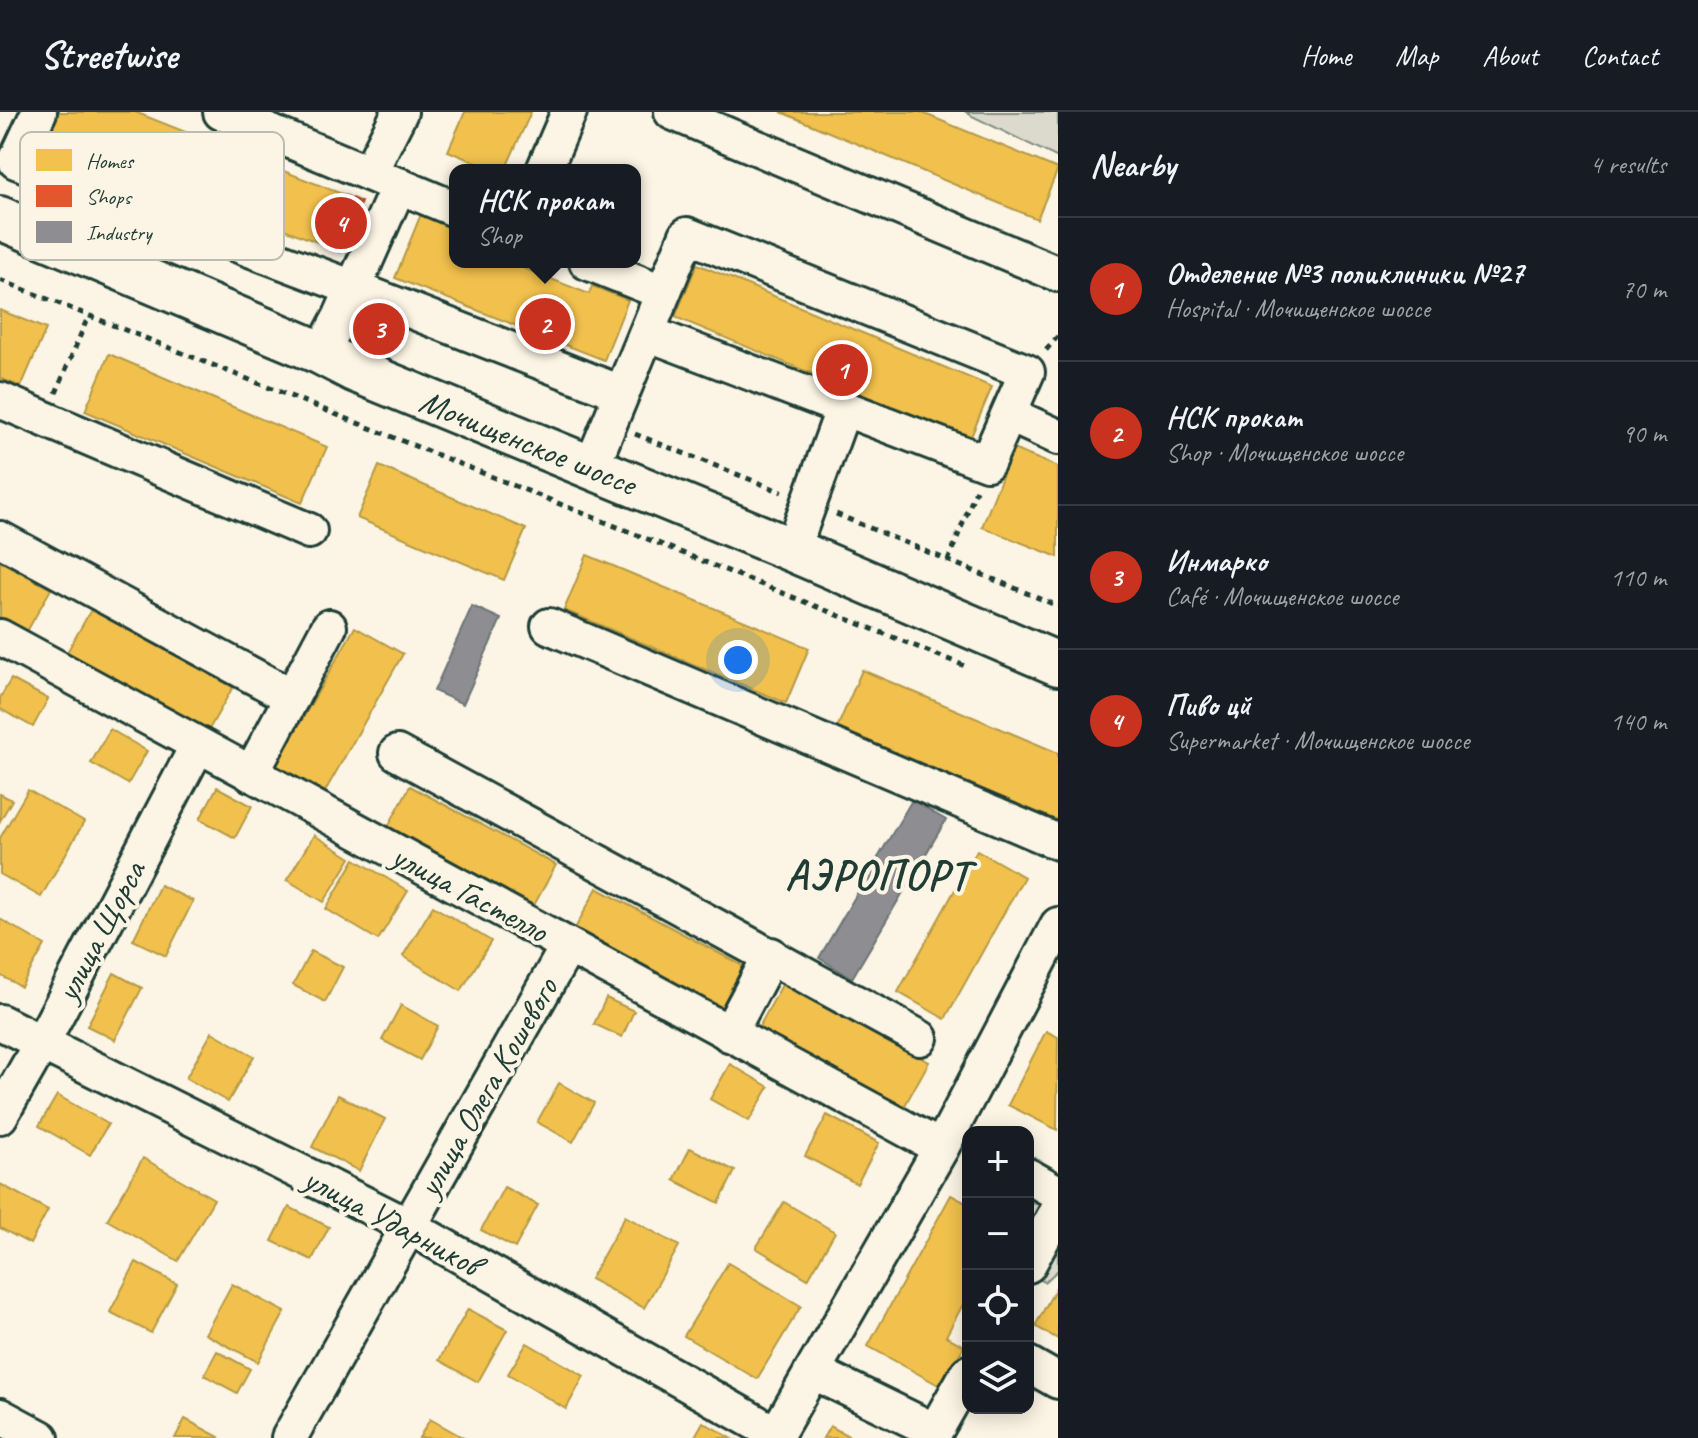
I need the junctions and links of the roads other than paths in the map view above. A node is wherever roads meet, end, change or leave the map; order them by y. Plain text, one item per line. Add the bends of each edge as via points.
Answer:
1 (39, 112) edge
2 (221, 112) edge
3 (400, 112) edge
4 (569, 112) edge
5 (672, 112) edge
6 (30, 132) edge
7 (270, 132) edge
8 (284, 138) edge
9 (547, 164) edge
10 (384, 179) junction
11 (449, 206) edge
12 (0, 218) edge
13 (20, 226) edge
14 (100, 260) edge
15 (279, 260) edge
16 (602, 268) edge
17 (1058, 274) edge
18 (353, 288) junction
19 (662, 292) junction
20 (647, 333) junction
21 (321, 353) junction
22 (621, 393) junction
23 (0, 400) edge
24 (844, 407) junction
25 (1010, 415) junction
26 (1058, 437) edge
27 (591, 468) junction
28 (309, 531) dead end
29 (0, 539) edge
30 (792, 550) junction
31 (549, 626) dead end
32 (329, 627) dead end
33 (0, 637) edge
34 (1058, 664) edge
35 (292, 697) junction
36 (198, 745) junction
37 (397, 753) dead end
38 (251, 774) junction
39 (1058, 842) edge
40 (1058, 925) edge
41 (568, 946) junction
42 (771, 955) junction
43 (0, 1022) edge
44 (729, 1034) junction
45 (920, 1038) dead end
46 (41, 1044) junction
47 (0, 1116) edge
48 (953, 1141) edge
49 (1034, 1179) edge
50 (1058, 1193) edge
51 (1058, 1210) edge
52 (408, 1226) junction
53 (1034, 1254) edge
54 (1034, 1367) edge
55 (812, 1371) junction
56 (1058, 1381) edge
57 (962, 1383) edge
58 (0, 1416) edge
59 (933, 1434) edge
60 (775, 1436) edge
61 (41, 1438) edge
62 (289, 1438) edge

1 - 6 street
2 - 7 street
3 - 10 street
4 - 9 street
5 - 17 street
8 - 10 street
10 - 11 street
10 - 18 street
12 - 13 main road, Мочищенское шоссе
14 - 21 main road, Мочищенское шоссе
15 - 18 street
16 - 19 street
18 - 21 street
18 - 22 street
19 - 20 street
19 - 25 street via 687,235 1027,372
20 - 22 street
20 - 24 street
21 - 27 main road, Мочищенское шоссе
22 - 27 street
23 - 28 street
24 - 25 street via 987,463
24 - 30 street
25 - 26 street
27 - 30 main road, Мочищенское шоссе
29 - 35 street
30 - 34 main road, Мочищенское шоссе
31 - 39 street
32 - 35 street
33 - 36 street, улица Гастелло
35 - 38 street
36 - 38 street, улица Гастелло
36 - 46 street, улица Щорса
37 - 42 street
38 - 41 street, улица Гастелло
40 - 48 street
41 - 44 street, улица Гастелло
41 - 52 street, улица Олега Кошевого
42 - 44 street
42 - 45 street
43 - 46 street, улица Ударников
44 - 48 street, улица Гастелло
46 - 47 street, улица Щорса
46 - 52 street, улица Ударников
48 - 55 street
49 - 50 street
51 - 53 street
52 - 60 street, улица Ударников
52 - 62 street, улица Олега Кошевого
54 - 56 street
55 - 59 street
55 - 60 street
57 - 59 street
58 - 61 street

